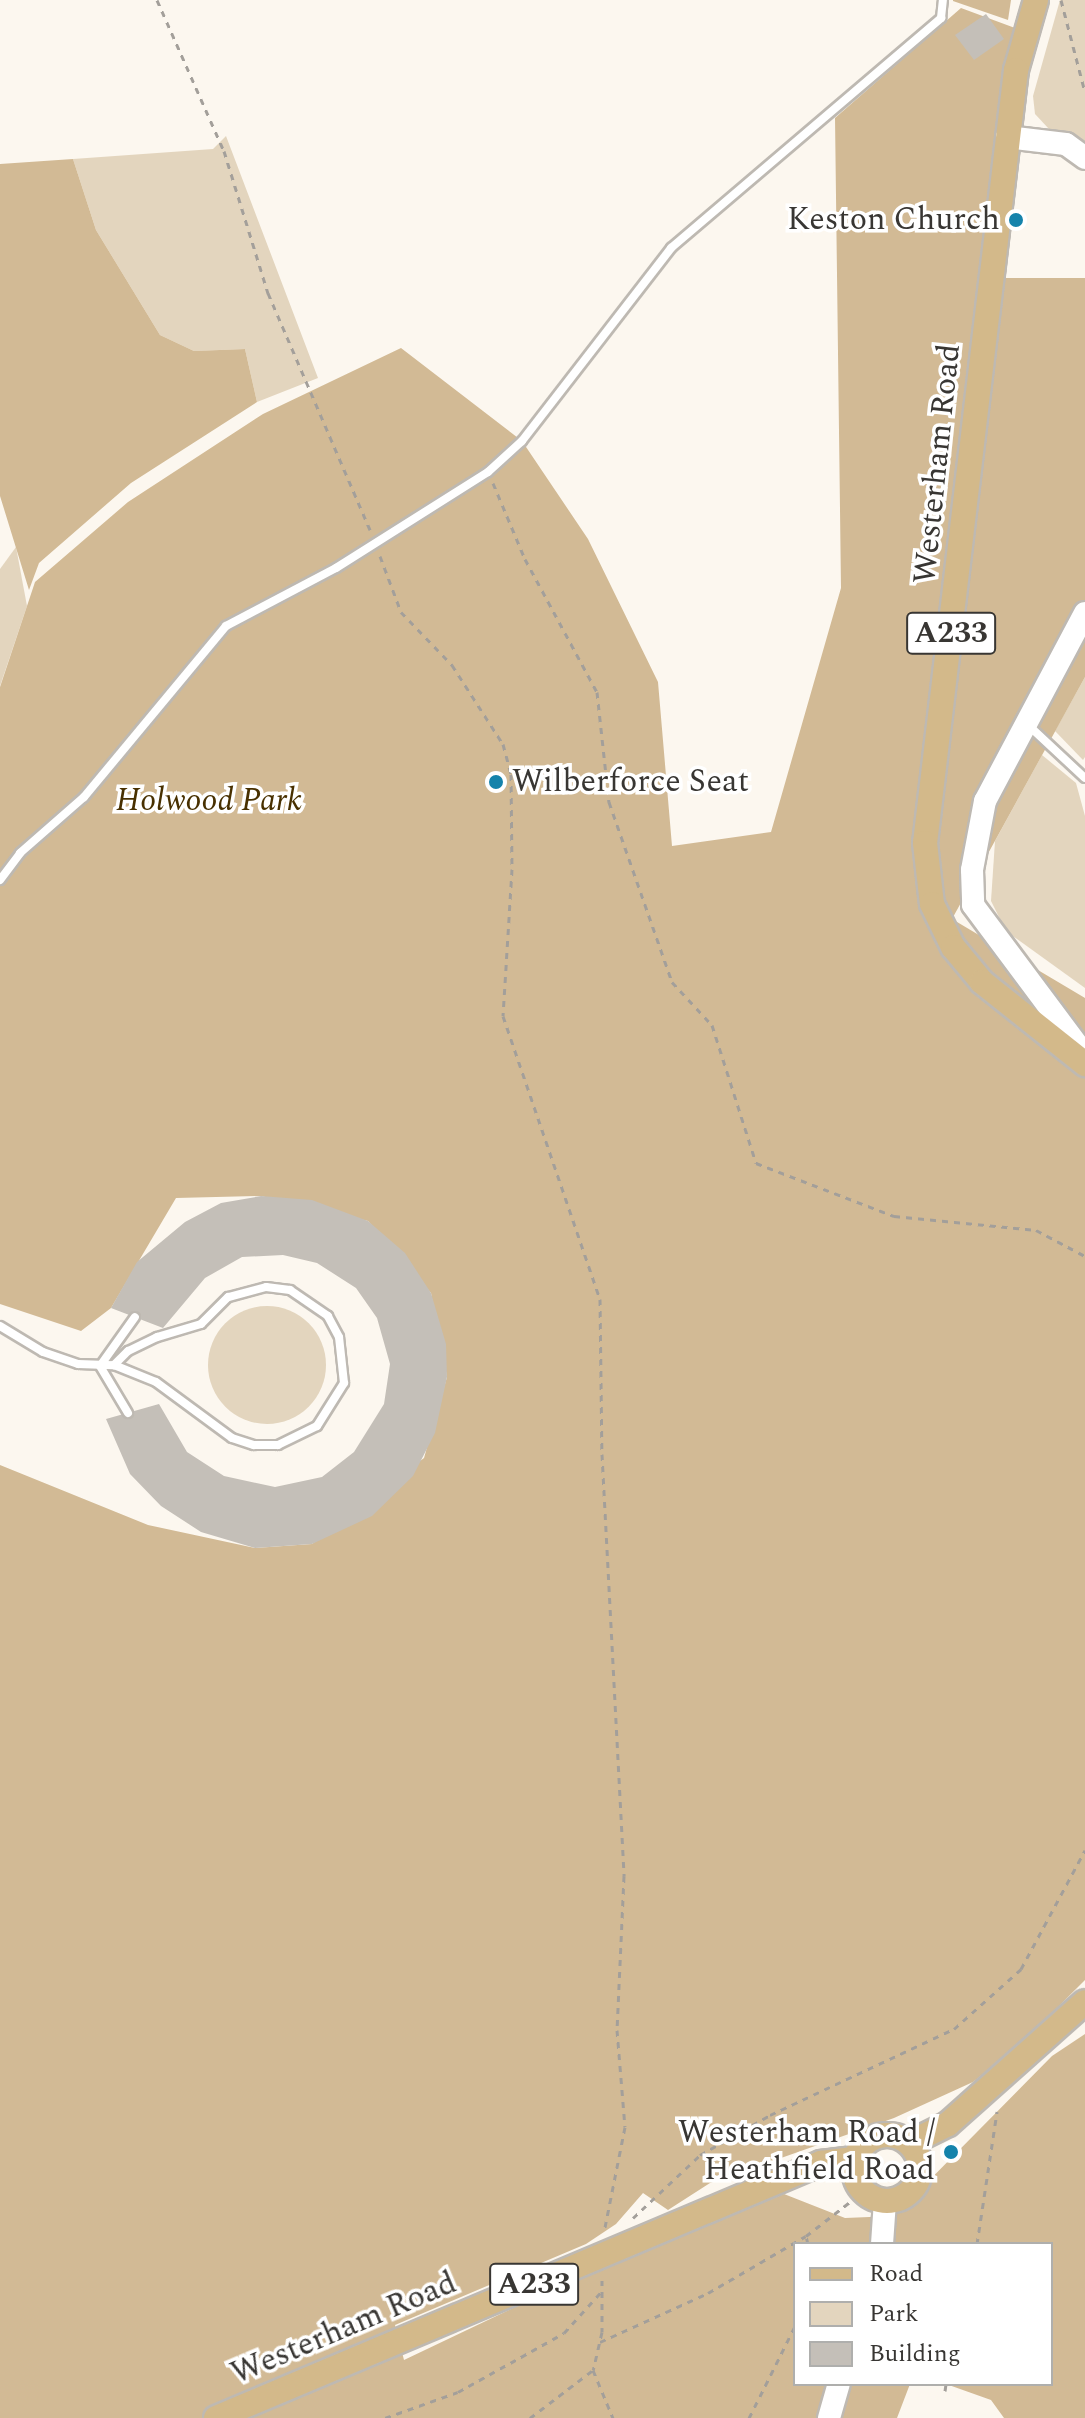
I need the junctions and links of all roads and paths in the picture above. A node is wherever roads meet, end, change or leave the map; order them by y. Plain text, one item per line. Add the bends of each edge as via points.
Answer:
1 (157, 0) edge
2 (943, 0) edge
3 (1036, 0) edge
4 (1061, 0) edge
5 (1085, 92) edge
6 (1007, 137) junction
7 (1085, 158) edge
8 (488, 472) junction
9 (375, 543) junction
10 (1085, 613) edge
11 (1024, 721) junction
12 (1084, 775) edge
13 (0, 880) edge
14 (1085, 1055) edge
15 (1085, 1064) edge
16 (1085, 1256) edge
17 (135, 1317) dead end
18 (0, 1326) edge
19 (114, 1365) junction
20 (100, 1366) junction
21 (128, 1413) dead end
22 (1085, 1850) edge
23 (1085, 2002) edge
24 (1000, 2079) junction
25 (910, 2143) junction
26 (854, 2159) junction
27 (874, 2196) junction
28 (630, 2221) dead end
29 (806, 2236) junction
30 (603, 2237) dead end
31 (796, 2242) edge
32 (808, 2242) edge
33 (882, 2242) edge
34 (977, 2242) edge
35 (793, 2244) edge
36 (793, 2330) edge
37 (600, 2343) junction
38 (593, 2370) junction
39 (838, 2386) edge
40 (946, 2386) edge
41 (945, 2391) dead end
42 (216, 2418) edge
43 (385, 2418) edge
44 (530, 2418) edge
45 (613, 2418) edge
46 (749, 2418) edge
47 (829, 2418) edge

1 - 9 path via 224,151 268,293
2 - 8 lane via 941,18 671,248 522,441
3 - 6 main road, Westerham Road / A233 via 1016,70
4 - 5 path
6 - 7 street via 1066,144
6 - 15 main road, Westerham Road / A233 via 925,843 932,904 953,947 982,982
8 - 9 lane
8 - 16 path via 525,559 597,692 609,802 672,982 712,1025 756,1163 894,1216 1036,1230
9 - 13 lane via 226,626 84,797 20,853
9 - 30 path via 401,612 452,665 503,744 511,774 512,869 503,1016 600,1299 602,1454 624,1876 617,2030 625,2127
10 - 11 street
11 - 12 lane
11 - 14 street via 985,801 972,870 973,905
17 - 20 lane
18 - 20 lane via 43,1352
19 - 19 lane via 157,1337 201,1324 228,1297 266,1287 290,1290 328,1316 339,1337 344,1383 317,1426 278,1445 254,1445 232,1438 179,1395
19 - 20 lane
20 - 21 lane
22 - 28 path via 1021,1969 954,2029 770,2115 700,2155
23 - 24 main road
24 - 25 main road via 948,2124
24 - 34 path via 989,2188
25 - 26 main road, Westerham Road / A233 via 888,2134 875,2137
25 - 27 main road via 919,2158 918,2182 903,2197
26 - 27 main road via 855,2177
26 - 42 main road, Westerham Road / A233 via 821,2163
27 - 29 path
27 - 33 street
29 - 31 path
29 - 32 path
35 - 37 path via 708,2293
36 - 46 path
37 - 38 path
37 - 43 path via 602,2291 564,2333 458,2392
38 - 44 path
38 - 45 path
39 - 47 street
40 - 41 path

